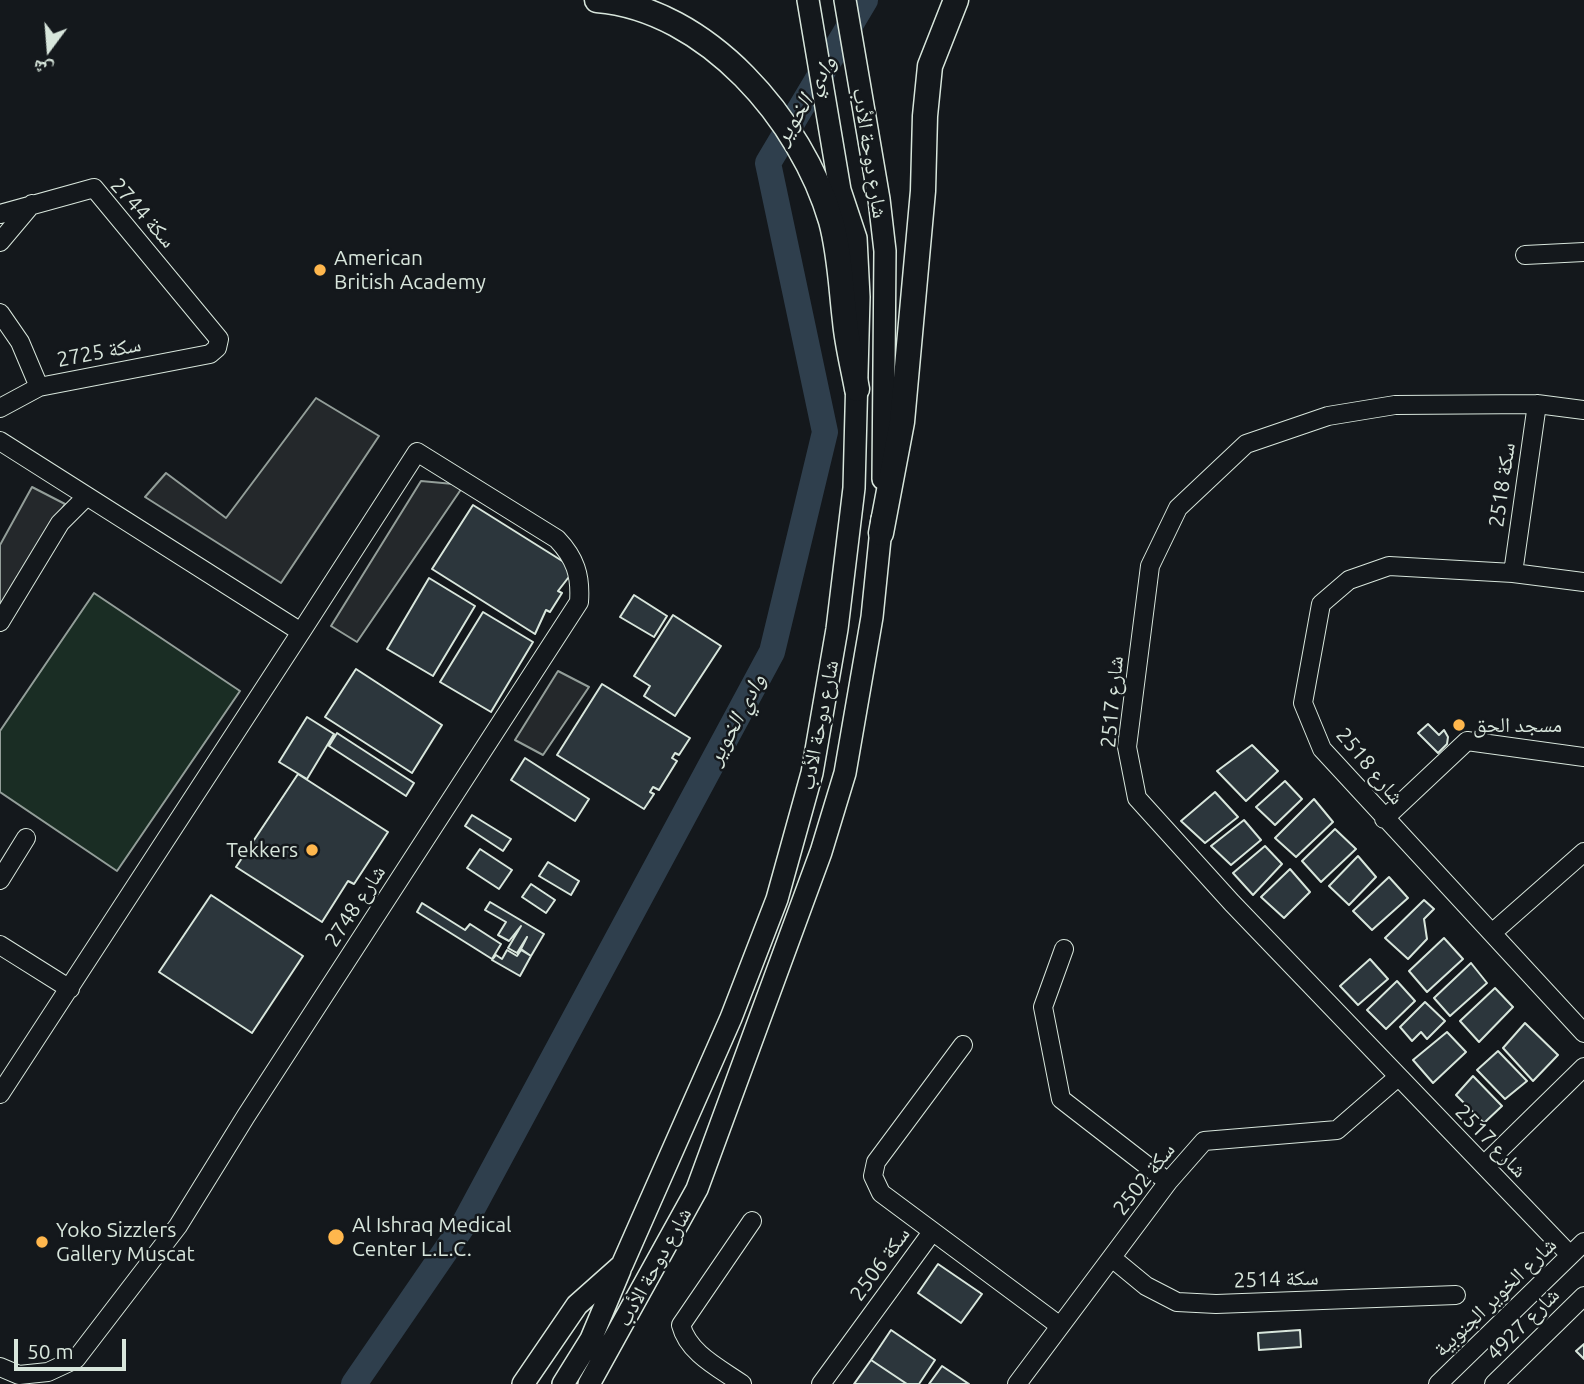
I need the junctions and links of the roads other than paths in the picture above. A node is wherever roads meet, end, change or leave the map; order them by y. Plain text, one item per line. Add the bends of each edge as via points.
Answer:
1 (597, 0) edge
2 (807, 0) edge
3 (845, 0) edge
4 (957, 0) edge
5 (32, 204) junction
6 (0, 214) edge
7 (0, 242) edge
8 (1584, 252) edge
9 (1525, 255) dead end
10 (0, 313) edge
11 (211, 354) joint
12 (38, 387) junction
13 (857, 389) junction
14 (1536, 404) junction
15 (0, 408) edge
16 (1584, 410) edge
17 (0, 441) edge
18 (86, 497) junction
19 (881, 533) junction
20 (1513, 573) junction
21 (1584, 582) edge
22 (0, 622) edge
23 (302, 632) junction
24 (1584, 757) edge
25 (1384, 818) junction
26 (26, 838) dead end
27 (1584, 852) edge
28 (0, 880) edge
29 (1492, 933) junction
30 (0, 945) edge
31 (1064, 949) dead end
32 (70, 989) junction
33 (1584, 1033) edge
34 (963, 1045) dead end
35 (1584, 1067) edge
36 (1398, 1077) junction
37 (0, 1094) edge
38 (1484, 1165) junction
39 (1168, 1182) junction
40 (752, 1221) dead end
41 (932, 1232) junction
42 (1584, 1242) edge
43 (1570, 1255) junction
44 (1112, 1258) junction
45 (622, 1265) junction
46 (1456, 1295) dead end
47 (1584, 1296) edge
48 (1060, 1326) junction
49 (0, 1367) edge
50 (20, 1380) edge
51 (523, 1384) edge
52 (563, 1384) edge
53 (589, 1384) edge
54 (742, 1384) edge
55 (821, 1384) edge
56 (1017, 1384) edge
57 (1438, 1384) edge
58 (1494, 1384) edge

1 - 13 highway via 664,19 708,46 742,71 797,144 831,223
2 - 13 main road, شارع دوحة الأدب via 841,190 856,238
3 - 19 main road, شارع دوحة الأدب via 885,251
4 - 19 highway via 930,66 902,422
5 - 6 street
5 - 7 street
5 - 11 street, سكة 2744 via 94,188 218,335
8 - 9 street
10 - 12 street via 20,341
11 - 12 street, سكة 2725
12 - 15 street, سكة 2725
13 - 45 main road, شارع دوحة الأدب via 854,488 837,629 796,835 777,899 731,1018
14 - 16 street, 2517 شارع
14 - 20 street, سكة 2518
14 - 36 street, 2517 شارع via 1395,405 1328,416 1246,444 1178,508 1150,566 1127,747 1137,798
17 - 18 street
18 - 22 street via 60,523
18 - 23 street
19 - 53 main road, شارع دوحة الأدب via 872,617 845,773 821,852 697,1189
20 - 21 street, 2518 شارع
20 - 25 street, 2518 شارع via 1389,566 1349,580 1321,604 1303,703 1322,749
23 - 32 street
23 - 50 street, شارع 2748 via 417,452 557,539 572,556 581,582 579,602 178,1226 76,1359
24 - 25 street via 1467,741
25 - 29 street, 2518 شارع
26 - 28 street
27 - 29 street
29 - 33 street, 2518 شارع
30 - 32 street
31 - 39 street via 1043,1007 1061,1099
32 - 37 street
34 - 41 street via 876,1162 873,1176 881,1193
35 - 38 street
36 - 38 street, 2517 شارع
36 - 39 street, 2502 سكة via 1337,1130 1204,1140
38 - 43 street, 2517 شارع
39 - 44 street, 2502 سكة
40 - 54 street via 681,1325 692,1348
41 - 48 street, سكة 2506
41 - 55 street, سكة 2506
42 - 43 street, شارع الخوير الجنوبية
43 - 57 street, شارع الخوير الجنوبية
44 - 46 street, سكة 2514 via 1146,1286 1177,1302
44 - 48 street, 2502 سكة
45 - 51 main road, شارع دوحة الأدب via 577,1305
45 - 52 main road via 591,1339
47 - 58 street, شارع 4927
48 - 56 street, 2502 سكة
49 - 50 street, شارع 2748

